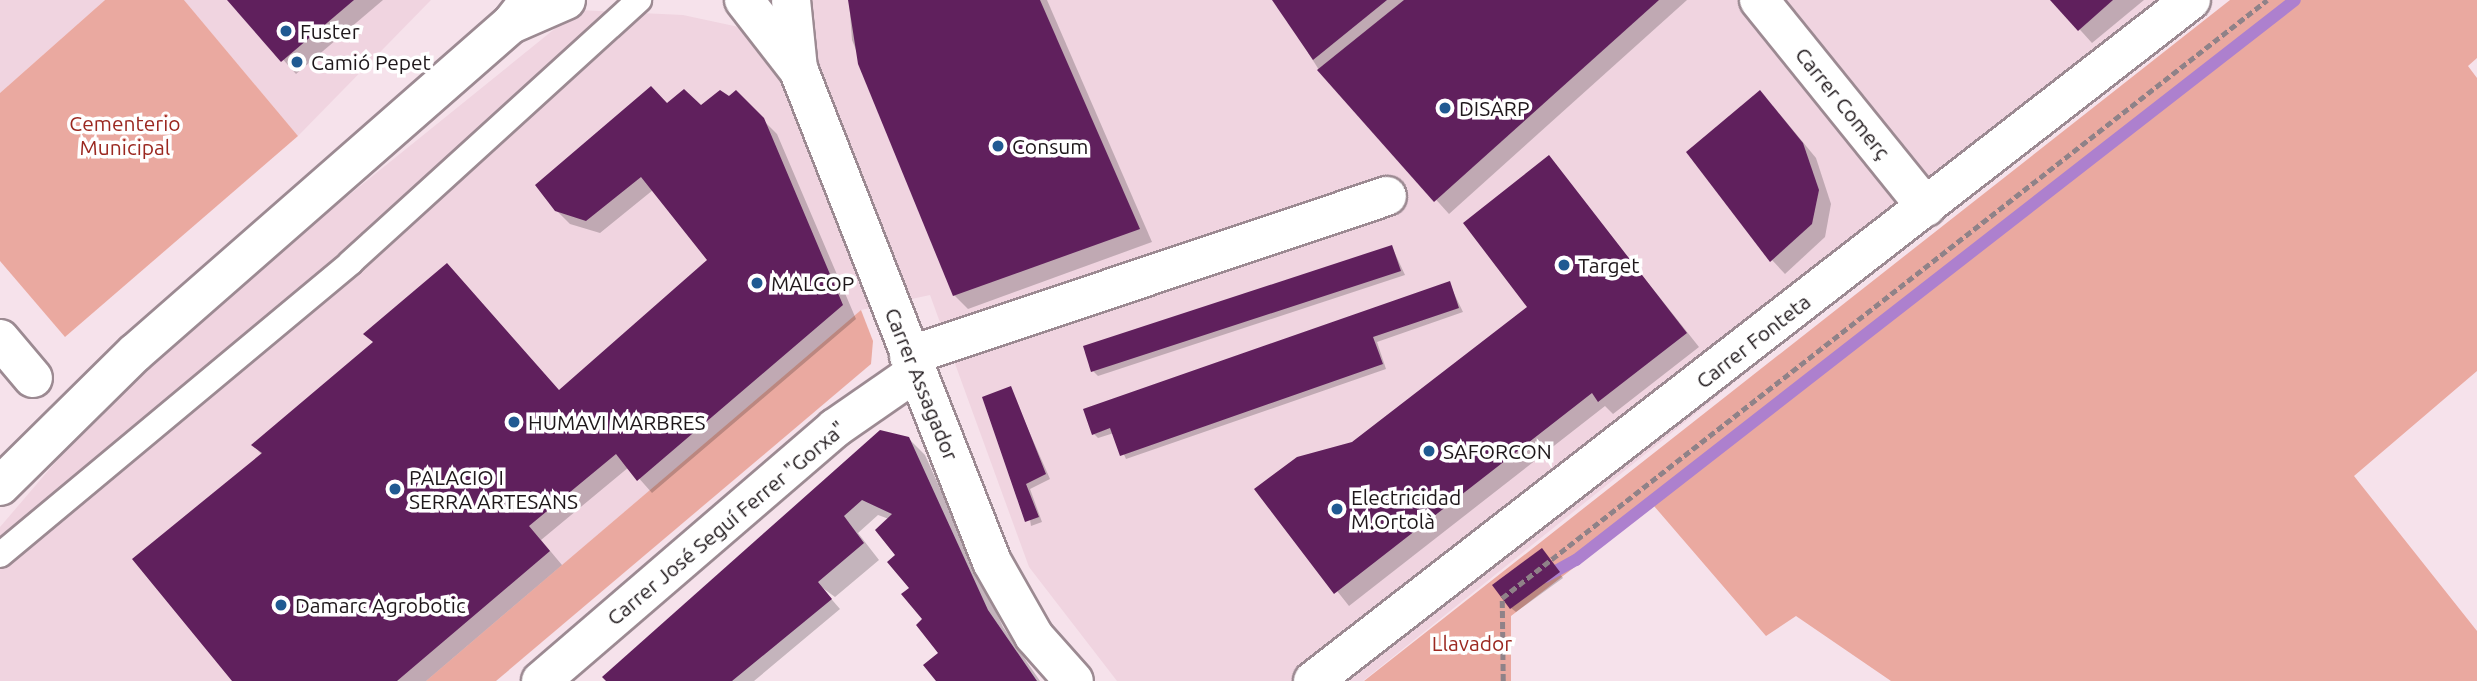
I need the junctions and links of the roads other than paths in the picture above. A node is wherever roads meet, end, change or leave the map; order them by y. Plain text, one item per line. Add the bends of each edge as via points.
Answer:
1 (566, 0) edge
2 (639, 0) edge
3 (744, 0) edge
4 (791, 0) edge
5 (1759, 0) edge
6 (2191, 0) edge
7 (521, 12) edge
8 (799, 71) junction
9 (1387, 196) dead end
10 (1926, 207) junction
11 (0, 339) edge
12 (913, 364) junction
13 (33, 378) dead end
14 (0, 486) edge
15 (0, 555) edge
16 (541, 681) edge
17 (1074, 681) edge
18 (1313, 681) edge

1 - 7 street
2 - 15 lane via 339,272
3 - 8 street, Carrer Assagador
4 - 8 street, Carrer Assagador
5 - 10 street, Carrer Comerç
6 - 10 street, Carrer Fonteta
7 - 14 street via 135,353
8 - 12 street, Carrer Assagador
9 - 12 street, Carrer José Seguí Ferrer "Gorxa"
10 - 18 street, Carrer Fonteta
11 - 13 street
12 - 16 street, Carrer José Seguí Ferrer "Gorxa"
12 - 17 street, Carrer Assagador via 992,562 1034,636

